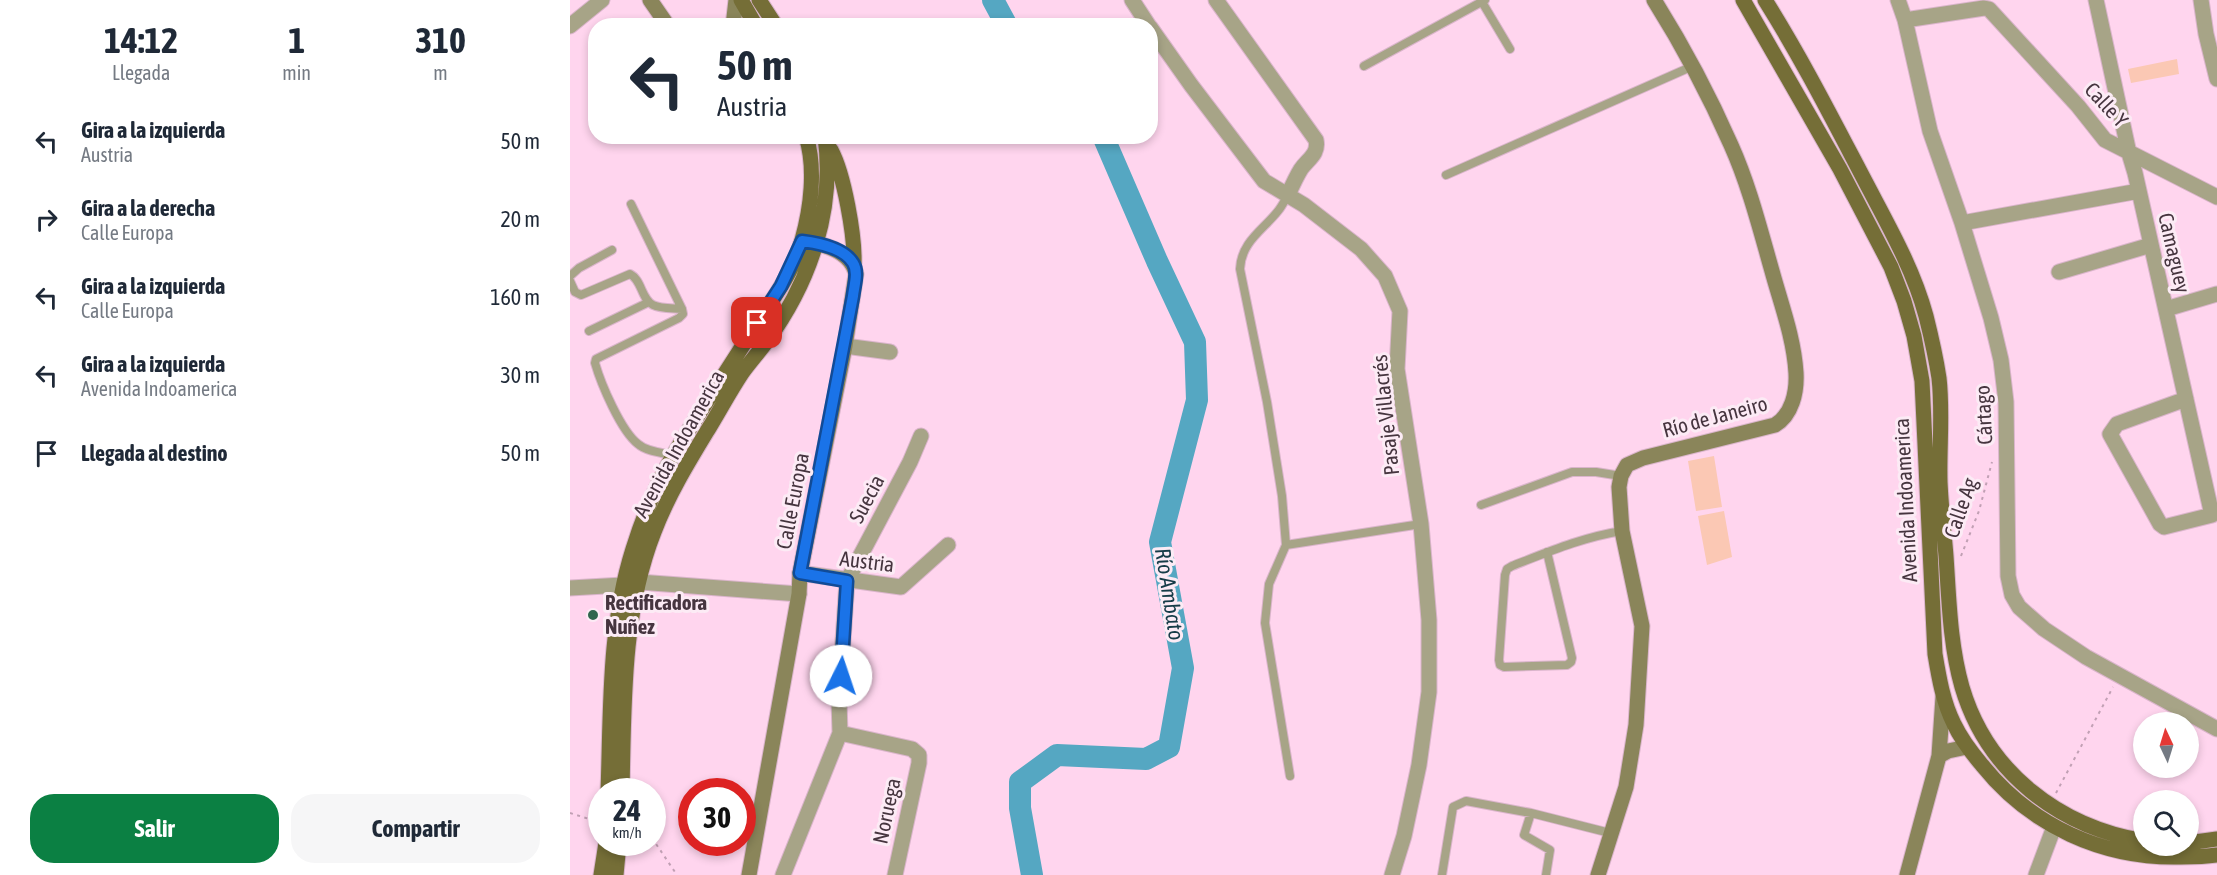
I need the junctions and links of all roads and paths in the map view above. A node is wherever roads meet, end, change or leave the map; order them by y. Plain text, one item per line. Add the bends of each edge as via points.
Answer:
1 (602, 0) edge
2 (650, 0) edge
3 (738, 0) edge
4 (759, 0) edge
5 (1131, 0) edge
6 (1216, 0) edge
7 (1654, 0) edge
8 (1743, 0) edge
9 (1765, 0) edge
10 (1898, 0) edge
11 (2096, 0) edge
12 (2201, 0) edge
13 (1484, 1) edge
14 (662, 18) edge
15 (735, 18) edge
16 (750, 18) edge
17 (771, 18) edge
18 (1144, 18) edge
19 (1905, 20) junction
20 (570, 26) edge
21 (1158, 38) edge
22 (1510, 49) dead end
23 (1364, 66) dead end
24 (1693, 66) junction
25 (2217, 79) edge
26 (808, 144) edge
27 (826, 144) edge
28 (827, 144) edge
29 (2129, 153) junction
30 (1446, 175) dead end
31 (2139, 191) junction
32 (1288, 195) junction
33 (2217, 197) edge
34 (631, 204) dead end
35 (1962, 223) junction
36 (809, 242) junction
37 (2151, 245) junction
38 (612, 250) dead end
39 (854, 264) junction
40 (2059, 272) dead end
41 (570, 276) edge
42 (570, 281) edge
43 (2217, 294) edge
44 (649, 302) junction
45 (682, 309) junction
46 (2166, 309) junction
47 (589, 331) dead end
48 (844, 346) junction
49 (890, 352) dead end
50 (2186, 399) junction
51 (921, 436) dead end
52 (674, 455) junction
53 (1993, 457) dead end
54 (2210, 471) edge
55 (1621, 476) junction
56 (1481, 505) dead end
57 (1421, 524) junction
58 (1622, 531) junction
59 (1286, 544) junction
60 (948, 545) dead end
61 (1547, 552) junction
62 (1957, 565) dead end
63 (800, 573) junction
64 (847, 581) junction
65 (631, 583) junction
66 (570, 588) edge
67 (799, 594) junction
68 (2120, 675) junction
69 (1943, 697) junction
70 (2217, 729) edge
71 (840, 733) junction
72 (1967, 747) junction
73 (1939, 756) junction
74 (1290, 776) dead end
75 (608, 778) edge
76 (622, 778) edge
77 (2049, 807) junction
78 (570, 813) edge
79 (1532, 813) junction
80 (588, 819) edge
81 (2054, 827) junction
82 (1610, 833) junction
83 (2133, 839) edge
84 (2217, 839) edge
85 (2199, 841) edge
86 (2217, 855) edge
87 (604, 856) edge
88 (618, 856) edge
89 (664, 856) edge
90 (601, 875) edge
91 (616, 875) edge
92 (677, 875) edge
93 (749, 875) edge
94 (783, 875) edge
95 (895, 875) edge
96 (1392, 875) edge
97 (1442, 875) edge
98 (1546, 875) edge
99 (1598, 875) edge
100 (1907, 875) edge
101 (2036, 875) edge

1 - 20 street
2 - 14 street
3 - 15 street
3 - 16 main road
4 - 17 main road
5 - 18 street, Pasaje Villacrés
6 - 32 street via 1316,140 1314,154 1301,168
7 - 24 street, Río de Janeiro
8 - 69 main road, Avenida Indoamerica via 1840,169 1891,267 1904,301 1922,381 1935,654
9 - 77 main road, Avenida Indoamerica via 1913,275 1939,380 1940,485 1954,655 1962,686 1987,742 2009,771
10 - 19 street, Cártago
11 - 29 street, Camaguey
12 - 25 street
13 - 22 lane
13 - 23 lane
19 - 29 street, Calle Y via 1989,9 2105,140
19 - 35 street, Cártago via 1930,130
21 - 32 street, Pasaje Villacrés via 1264,182
24 - 30 lane
24 - 55 street, Río de Janeiro via 1732,147 1793,346 1796,376 1791,410 1775,425 1643,458 1627,465
26 - 36 main road, Avenida Indoamerica
27 - 36 main road, Avenida Indoamerica via 827,194
28 - 39 main road via 838,166 855,248
29 - 31 street, Camaguey
29 - 33 street, Calle Y
31 - 35 street
31 - 37 street, Camaguey
32 - 57 street, Pasaje Villacrés via 1361,249 1385,276 1400,310 1397,369
32 - 59 lane via 1240,258 1269,410
34 - 45 lane
35 - 68 street, Cártago via 2001,360 2006,402 2008,576 2012,595 2019,607 2044,629
36 - 39 street via 845,255
36 - 52 main road, Avenida Indoamerica
36 - 65 main road, Avenida Indoamerica via 795,296 681,474
37 - 40 street
37 - 46 street, Camaguey
38 - 41 lane
39 - 48 street, Calle Europa via 856,274
42 - 44 lane via 581,295 630,274 636,277
43 - 46 street
44 - 45 lane
44 - 47 lane
45 - 52 lane via 679,318 596,359 595,363 620,421 637,444
46 - 50 street, Camaguey
48 - 49 street
48 - 63 street, Calle Europa
50 - 54 street, Camaguey
50 - 54 street, Camaguey via 2117,424 2110,434 2163,526 2212,515
51 - 64 street, Suecia
52 - 65 main road, Avenida Indoamerica via 633,548
53 - 62 path, Calle Ag via 1979,511
55 - 56 lane via 1572,472
55 - 58 street
57 - 59 lane
57 - 96 street, Pasaje Villacrés via 1429,620 1429,692 1419,765
58 - 61 lane via 1593,535
58 - 82 street via 1642,626 1642,645 1626,787
59 - 74 lane via 1269,584 1265,623
60 - 64 street, Austria via 901,587
61 - 61 lane via 1571,662 1504,667 1499,660 1505,575 1512,566
63 - 64 street, Austria
63 - 67 street, Calle Europa
64 - 71 street
65 - 66 street
65 - 67 street
65 - 75 main road, Avenida Indoamerica via 613,648
65 - 76 main road, Avenida Indoamerica
67 - 93 street, Calle Europa
68 - 70 street, Cártago
68 - 77 path
69 - 72 main road, Avenida Indoamerica
69 - 73 street
71 - 94 street
71 - 95 street, Noruega via 919,755
72 - 73 street
72 - 81 main road, Avenida Indoamerica via 2016,801
73 - 100 street
77 - 83 main road, Avenida Indoamerica via 2072,820
78 - 80 path
79 - 82 lane
79 - 97 lane via 1459,802 1454,807
79 - 98 lane via 1524,836 1550,850
81 - 86 main road, Avenida Indoamerica via 2094,846 2129,855
81 - 101 street
82 - 99 street
84 - 85 main road
87 - 90 main road
88 - 91 main road
89 - 92 path

